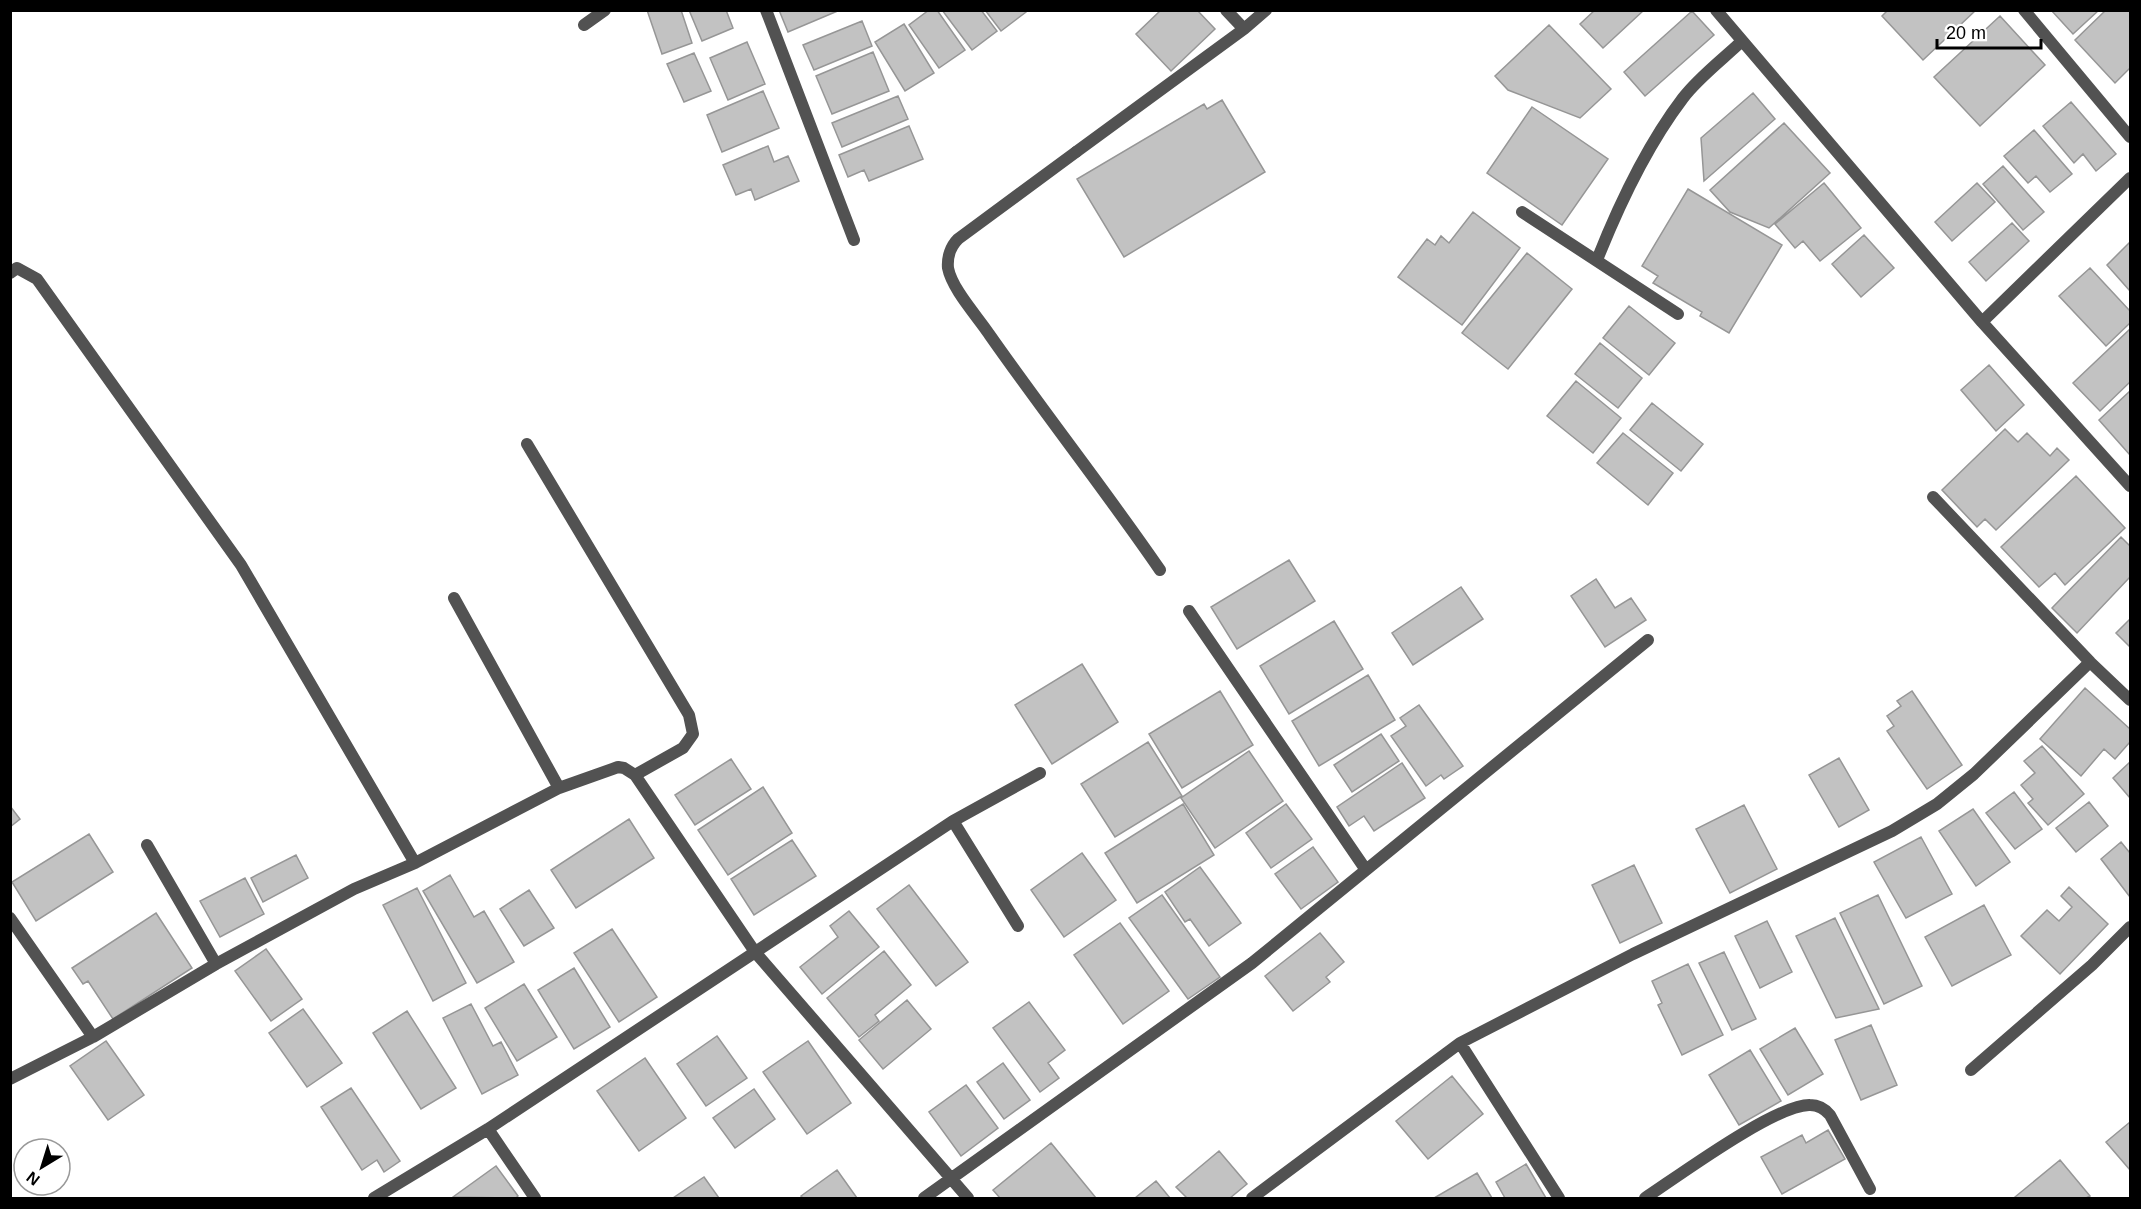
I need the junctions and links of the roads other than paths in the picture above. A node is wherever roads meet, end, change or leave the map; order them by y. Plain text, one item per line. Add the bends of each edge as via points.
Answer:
1 (606, 10) edge
2 (766, 10) edge
3 (1226, 10) edge
4 (1266, 10) edge
5 (1716, 10) edge
6 (2024, 10) edge
7 (584, 25) dead end
8 (1245, 29) junction
9 (1742, 41) junction
10 (2130, 137) edge
11 (2130, 178) edge
12 (1522, 212) dead end
13 (854, 240) dead end
14 (1597, 260) junction
15 (10, 273) edge
16 (1678, 314) dead end
17 (1982, 322) junction
18 (527, 444) dead end
19 (2130, 486) edge
20 (1933, 497) dead end
21 (1160, 570) dead end
22 (454, 598) dead end
23 (1189, 611) dead end
24 (1648, 640) dead end
25 (2090, 662) junction
26 (2130, 700) edge
27 (1040, 773) dead end
28 (635, 775) junction
29 (559, 788) junction
30 (954, 821) junction
31 (147, 845) dead end
32 (415, 863) junction
33 (1366, 870) junction
34 (10, 918) edge
35 (1018, 926) dead end
36 (2130, 927) edge
37 (755, 952) junction
38 (216, 963) junction
39 (93, 1036) junction
40 (1460, 1043) junction
41 (1971, 1070) dead end
42 (10, 1079) edge
43 (488, 1129) junction
44 (951, 1177) junction
45 (1870, 1189) dead end
46 (374, 1198) edge
47 (535, 1198) edge
48 (924, 1198) edge
49 (968, 1198) edge
50 (1252, 1198) edge
51 (1559, 1198) edge
52 (1645, 1198) edge

1 - 7 street
2 - 13 street
3 - 8 street
4 - 8 street
5 - 9 street
6 - 10 street
8 - 21 street via 958,239 949,255 948,268 964,298
9 - 14 street via 1684,96 1664,126 1609,229
9 - 17 street
11 - 17 street
12 - 14 street
14 - 16 street
15 - 32 street via 17,268 37,279 241,565
17 - 19 street
18 - 28 street via 689,715 693,734 683,748
20 - 25 street
22 - 29 street
23 - 33 street
24 - 33 street
25 - 26 street
25 - 40 street via 1974,774 1937,804
27 - 30 street
28 - 29 street via 618,767
28 - 37 street
29 - 32 street
30 - 35 street
30 - 37 street
31 - 38 street
32 - 38 street via 354,889
33 - 44 street via 1252,963
34 - 39 street
36 - 41 street via 2077,979
37 - 43 street
37 - 44 street
38 - 39 street
39 - 42 street
40 - 50 street
40 - 51 street
43 - 46 street
43 - 47 street
44 - 48 street
44 - 49 street
45 - 52 street via 1830,1115 1821,1107 1808,1104 1765,1120

